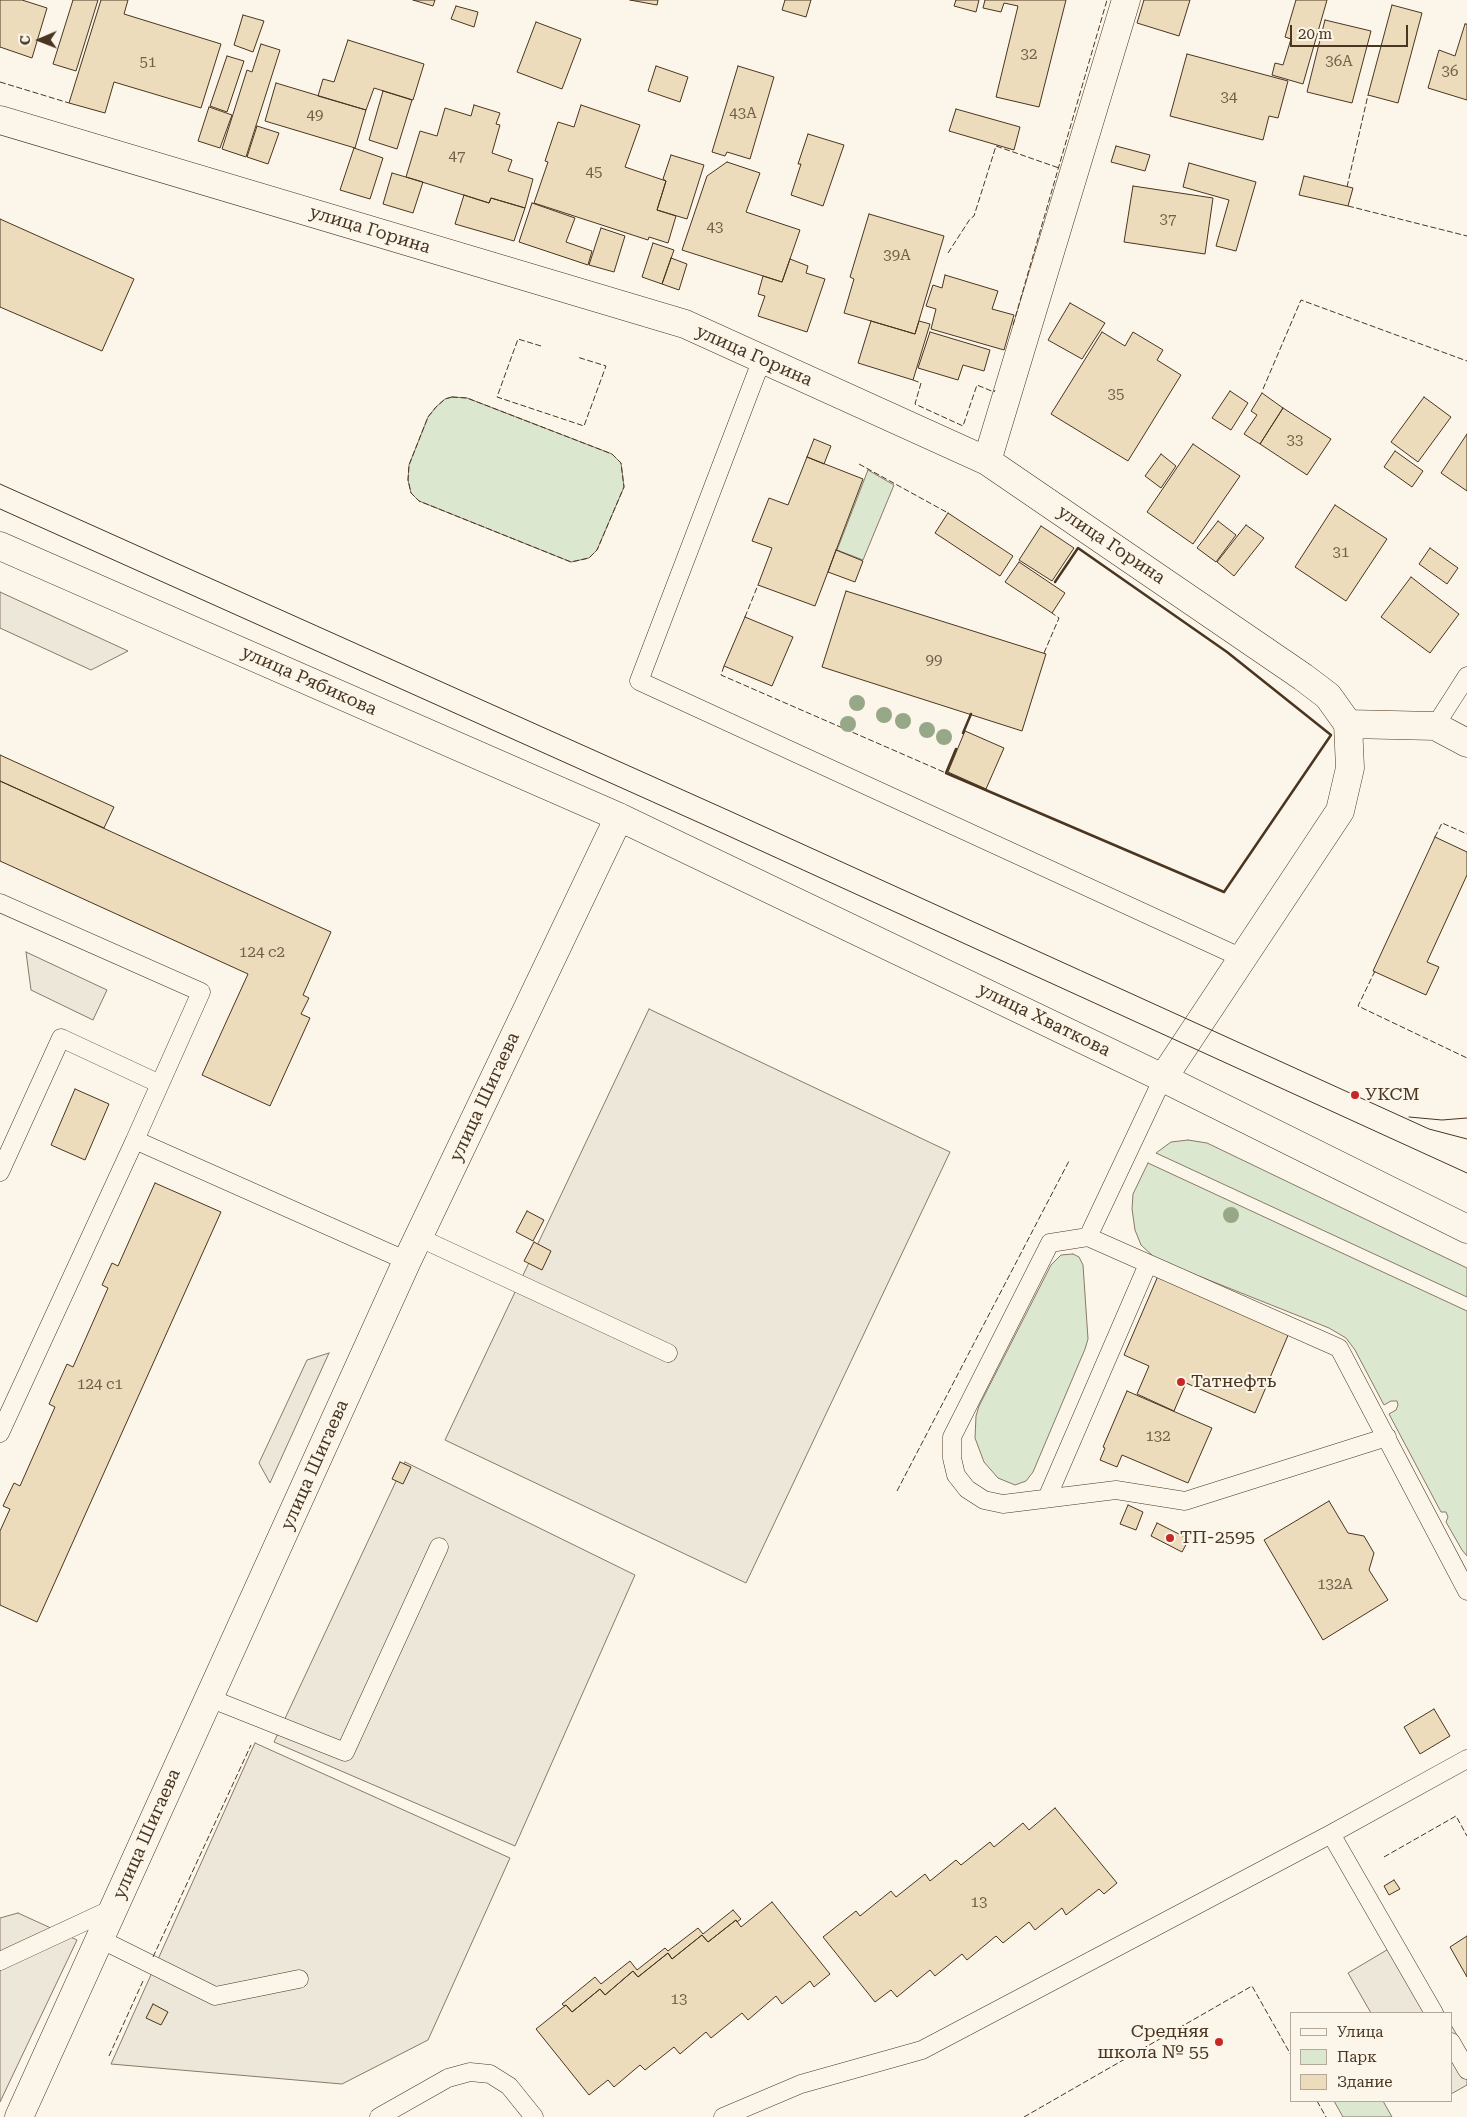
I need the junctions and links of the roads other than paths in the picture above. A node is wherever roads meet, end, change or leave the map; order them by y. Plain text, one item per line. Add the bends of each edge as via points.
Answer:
1 (1126, 0) edge
2 (0, 120) edge
3 (762, 359) junction
4 (987, 460) junction
5 (0, 546) edge
6 (1467, 676) edge
7 (1348, 724) junction
8 (1435, 726) junction
9 (1467, 743) edge
10 (618, 817) junction
11 (0, 903) edge
12 (1242, 958) junction
13 (1163, 1078) junction
14 (160, 1084) junction
15 (135, 1140) junction
16 (0, 1172) edge
17 (1467, 1229) edge
18 (418, 1237) junction
19 (1088, 1237) junction
20 (407, 1261) junction
21 (1148, 1264) junction
22 (668, 1353) dead end
23 (0, 1433) edge
24 (1387, 1437) junction
25 (1047, 1498) junction
26 (439, 1547) dead end
27 (1467, 1591) edge
28 (209, 1698) junction
29 (1467, 1759) edge
30 (1331, 1834) junction
31 (114, 1908) junction
32 (100, 1938) junction
33 (0, 1961) edge
34 (299, 1979) dead end
35 (1433, 2012) edge
36 (1452, 2044) edge
37 (1467, 2070) edge
38 (19, 2117) edge
39 (379, 2117) edge
40 (534, 2117) edge
41 (723, 2117) edge

1 - 4 street
2 - 3 street, улица Горина via 685,324
3 - 4 street, улица Горина
3 - 12 lane via 639,682
4 - 7 street, улица Горина via 1303,677 1328,696
5 - 10 street, улица Рябикова
6 - 8 lane
7 - 8 street
7 - 12 street via 1350,768 1340,811
8 - 9 street
10 - 13 street, улица Хваткова
10 - 18 street, улица Шигаева
11 - 14 lane via 201,992
12 - 13 street
13 - 17 street, улица Хваткова
13 - 19 lane
14 - 15 lane
14 - 16 lane via 61,1038
15 - 20 lane
15 - 23 lane
18 - 20 street, улица Шигаева
18 - 22 lane
19 - 21 lane
19 - 25 lane via 1050,1243 952,1437 956,1475 967,1489 984,1500 1003,1504
20 - 28 street, улица Шигаева
21 - 24 lane via 1339,1348
21 - 25 lane
24 - 25 lane via 1186,1501 1116,1490
24 - 27 lane
26 - 28 lane via 345,1752
28 - 31 street, улица Шигаева
29 - 30 lane
30 - 35 lane
30 - 41 lane via 922,2050 801,2084
31 - 32 street, улица Шигаева
31 - 33 lane
32 - 34 lane via 215,1996
32 - 38 street, улица Шигаева
36 - 37 lane
39 - 40 lane via 448,2078 470,2072 490,2074 509,2086

